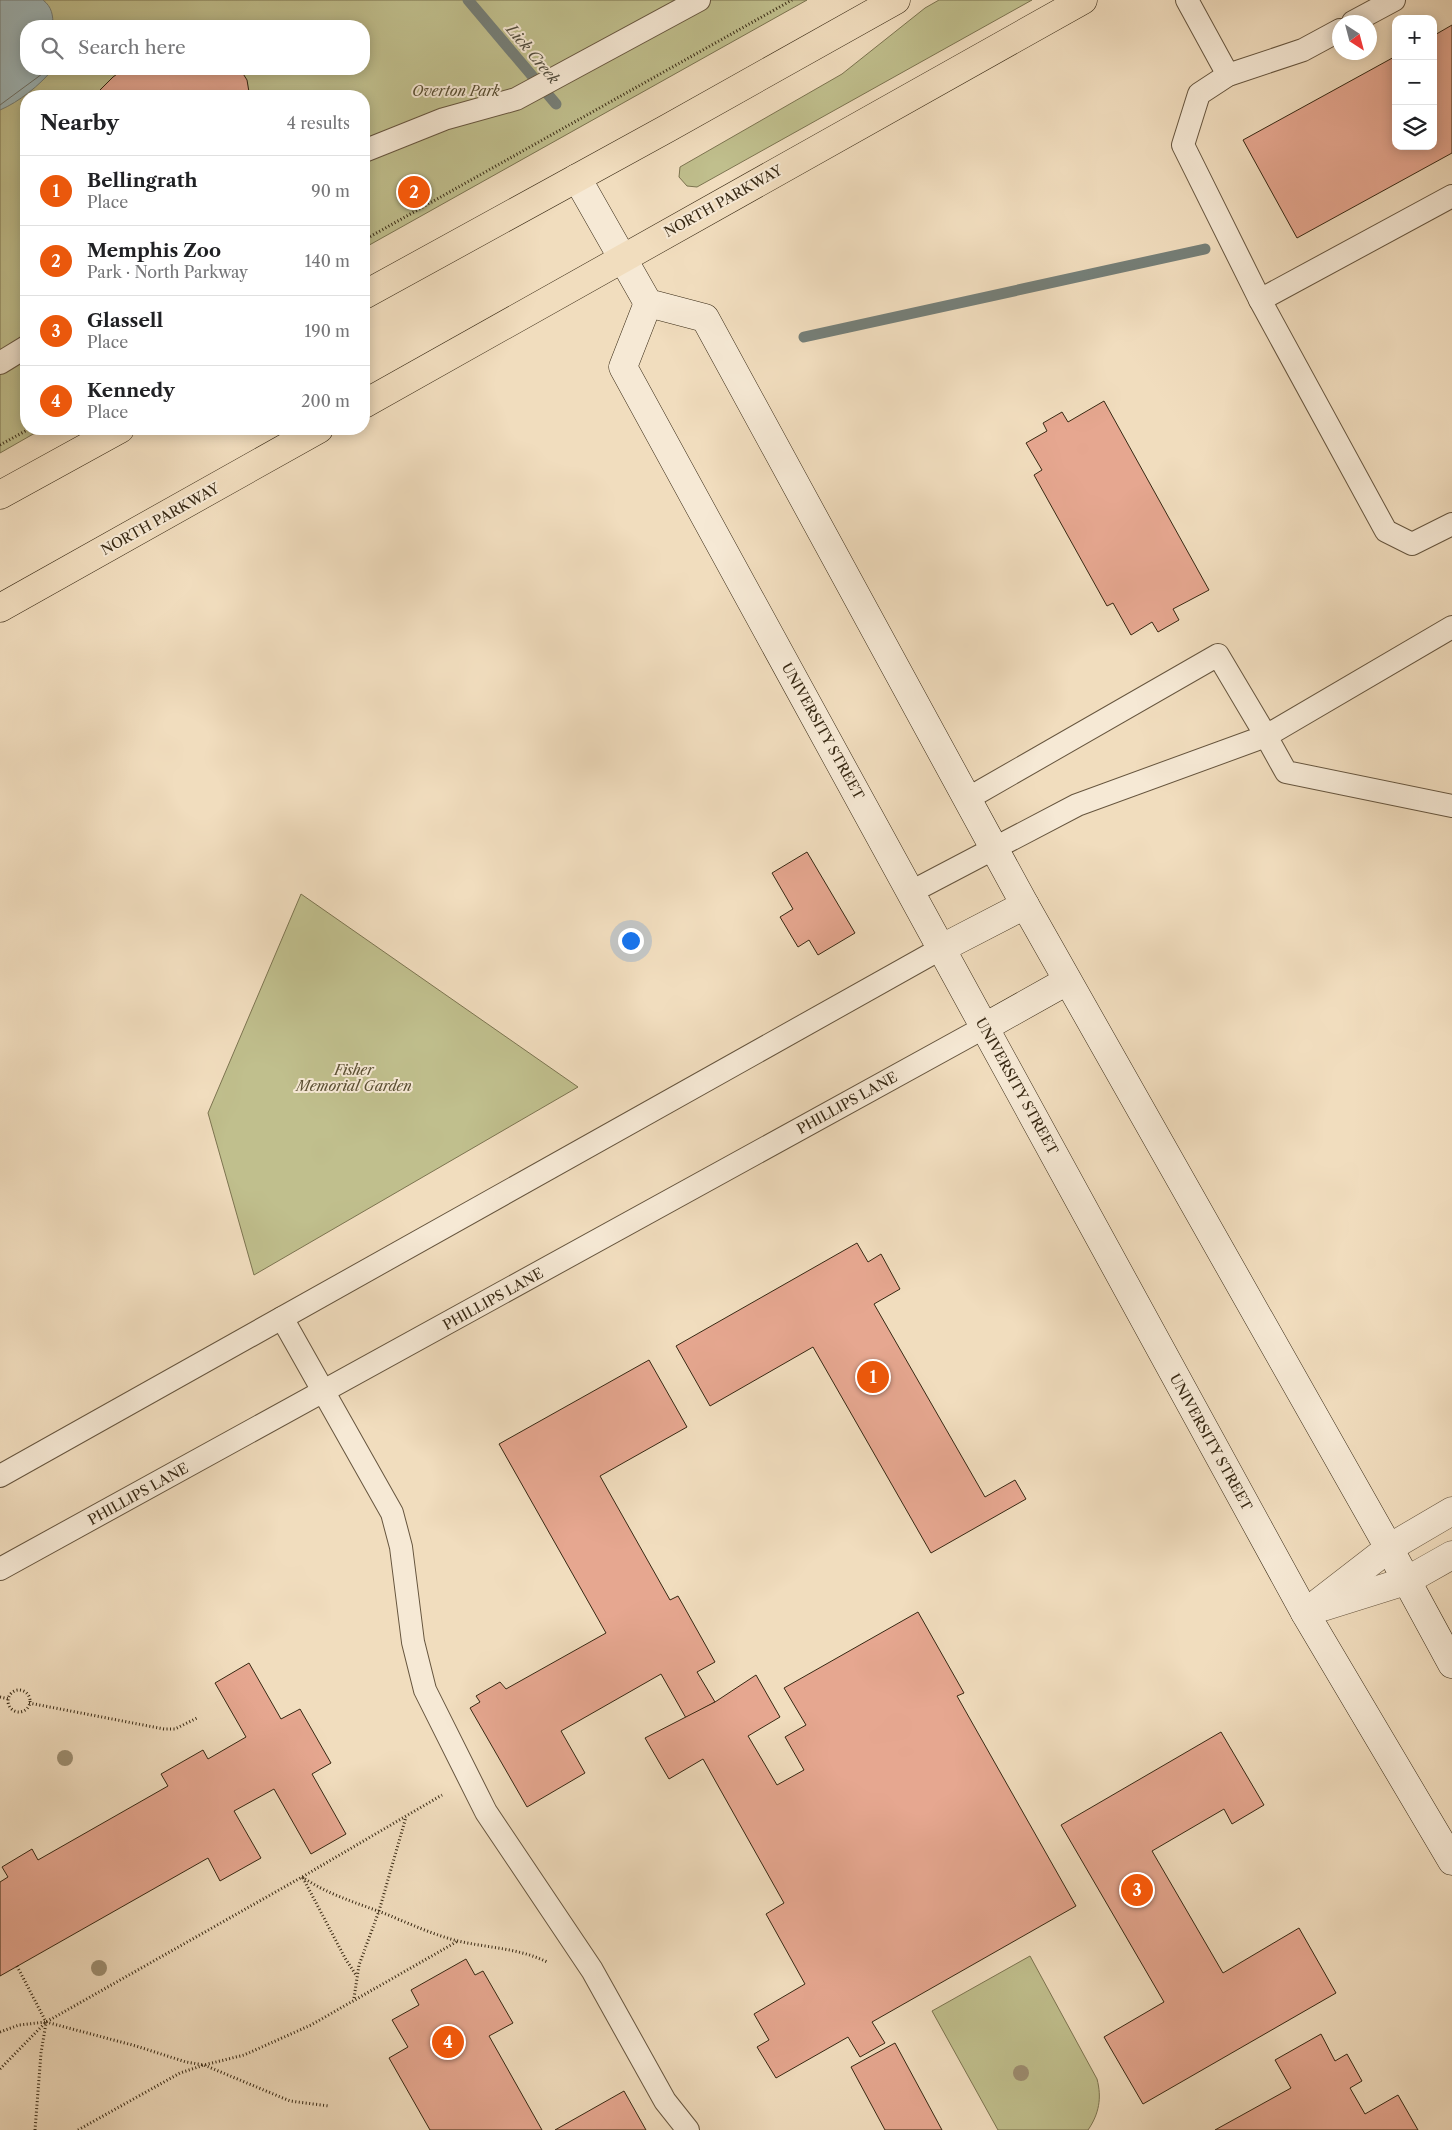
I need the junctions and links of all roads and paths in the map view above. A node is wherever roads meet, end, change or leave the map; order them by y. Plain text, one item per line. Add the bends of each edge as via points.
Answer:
1 (699, 0) edge
2 (792, 0) edge
3 (896, 0) edge
4 (1083, 0) edge
5 (1187, 0) edge
6 (1394, 0) edge
7 (1366, 15) edge
8 (1332, 34) edge
9 (1228, 75) junction
10 (370, 149) edge
11 (577, 178) junction
12 (1452, 196) edge
13 (370, 237) edge
14 (622, 258) junction
15 (370, 292) edge
16 (1260, 300) junction
17 (648, 303) junction
18 (370, 401) edge
19 (20, 434) edge
20 (109, 435) edge
21 (308, 435) edge
22 (0, 445) edge
23 (0, 495) edge
24 (1452, 524) edge
25 (0, 608) edge
26 (1452, 627) edge
27 (1266, 736) junction
28 (967, 800) junction
29 (1452, 806) edge
30 (994, 849) junction
31 (911, 892) junction
32 (1025, 906) junction
33 (942, 948) junction
34 (1067, 981) junction
35 (985, 1027) junction
36 (282, 1318) junction
37 (324, 1391) junction
38 (0, 1476) edge
39 (1452, 1511) edge
40 (1389, 1548) junction
41 (1452, 1555) edge
42 (0, 1569) edge
43 (1406, 1581) junction
44 (1305, 1613) junction
45 (1452, 1664) edge
46 (0, 1698) edge
47 (9, 1699) junction
48 (29, 1703) junction
49 (197, 1718) dead end
50 (450, 1790) dead end
51 (406, 1816) junction
52 (1452, 1862) edge
53 (302, 1877) junction
54 (379, 1912) junction
55 (458, 1941) junction
56 (549, 1963) dead end
57 (17, 1966) dead end
58 (357, 1976) junction
59 (354, 1998) junction
60 (46, 2022) junction
61 (0, 2032) edge
62 (204, 2064) junction
63 (0, 2069) edge
64 (329, 2106) dead end
65 (35, 2130) edge
66 (78, 2130) edge
67 (688, 2130) edge

1 - 10 lane via 516,99 444,119
2 - 13 path
3 - 11 main road
4 - 14 main road, NORTH PARKWAY
5 - 9 lane
6 - 7 lane
8 - 9 lane via 1303,50
9 - 16 lane via 1199,94 1183,145
11 - 14 main road
11 - 15 main road
12 - 16 lane
14 - 17 main road
14 - 18 main road, NORTH PARKWAY
16 - 24 lane via 1386,530 1412,544
17 - 28 main road via 705,318
17 - 31 main road, UNIVERSITY STREET via 623,367
19 - 22 path
20 - 23 main road
21 - 25 main road, NORTH PARKWAY
26 - 27 lane
27 - 28 lane via 1218,655
27 - 29 lane via 1286,772
27 - 30 lane via 1077,805
28 - 30 main road
30 - 31 lane
30 - 32 main road
31 - 33 main road, UNIVERSITY STREET
32 - 33 main road
32 - 34 main road
33 - 35 main road, UNIVERSITY STREET
33 - 36 lane
34 - 35 main road
34 - 40 main road
35 - 37 lane, PHILLIPS LANE
35 - 44 main road, UNIVERSITY STREET
36 - 37 lane
36 - 38 lane
37 - 42 lane, PHILLIPS LANE
37 - 67 lane via 392,1513 401,1547 413,1642 425,1690 486,1812 592,1970 665,2101
39 - 40 main road
40 - 43 main road
40 - 44 main road
41 - 43 main road
43 - 44 main road
43 - 45 main road
44 - 52 main road, UNIVERSITY STREET
46 - 47 path
47 - 48 path via 16,1711 23,1710
47 - 48 path via 12,1692 21,1690 29,1696
48 - 49 path via 164,1729 175,1729
50 - 51 path
51 - 53 path
51 - 54 path
53 - 54 path via 322,1891
53 - 58 path
53 - 60 path
54 - 55 path
54 - 58 path
55 - 56 path via 508,1949
55 - 59 path
57 - 60 path
58 - 59 path
59 - 62 path via 310,2025 244,2055
60 - 61 path via 19,2025
60 - 62 path via 186,2062
60 - 63 path
60 - 65 path
62 - 64 path via 290,2101
62 - 66 path via 180,2073

